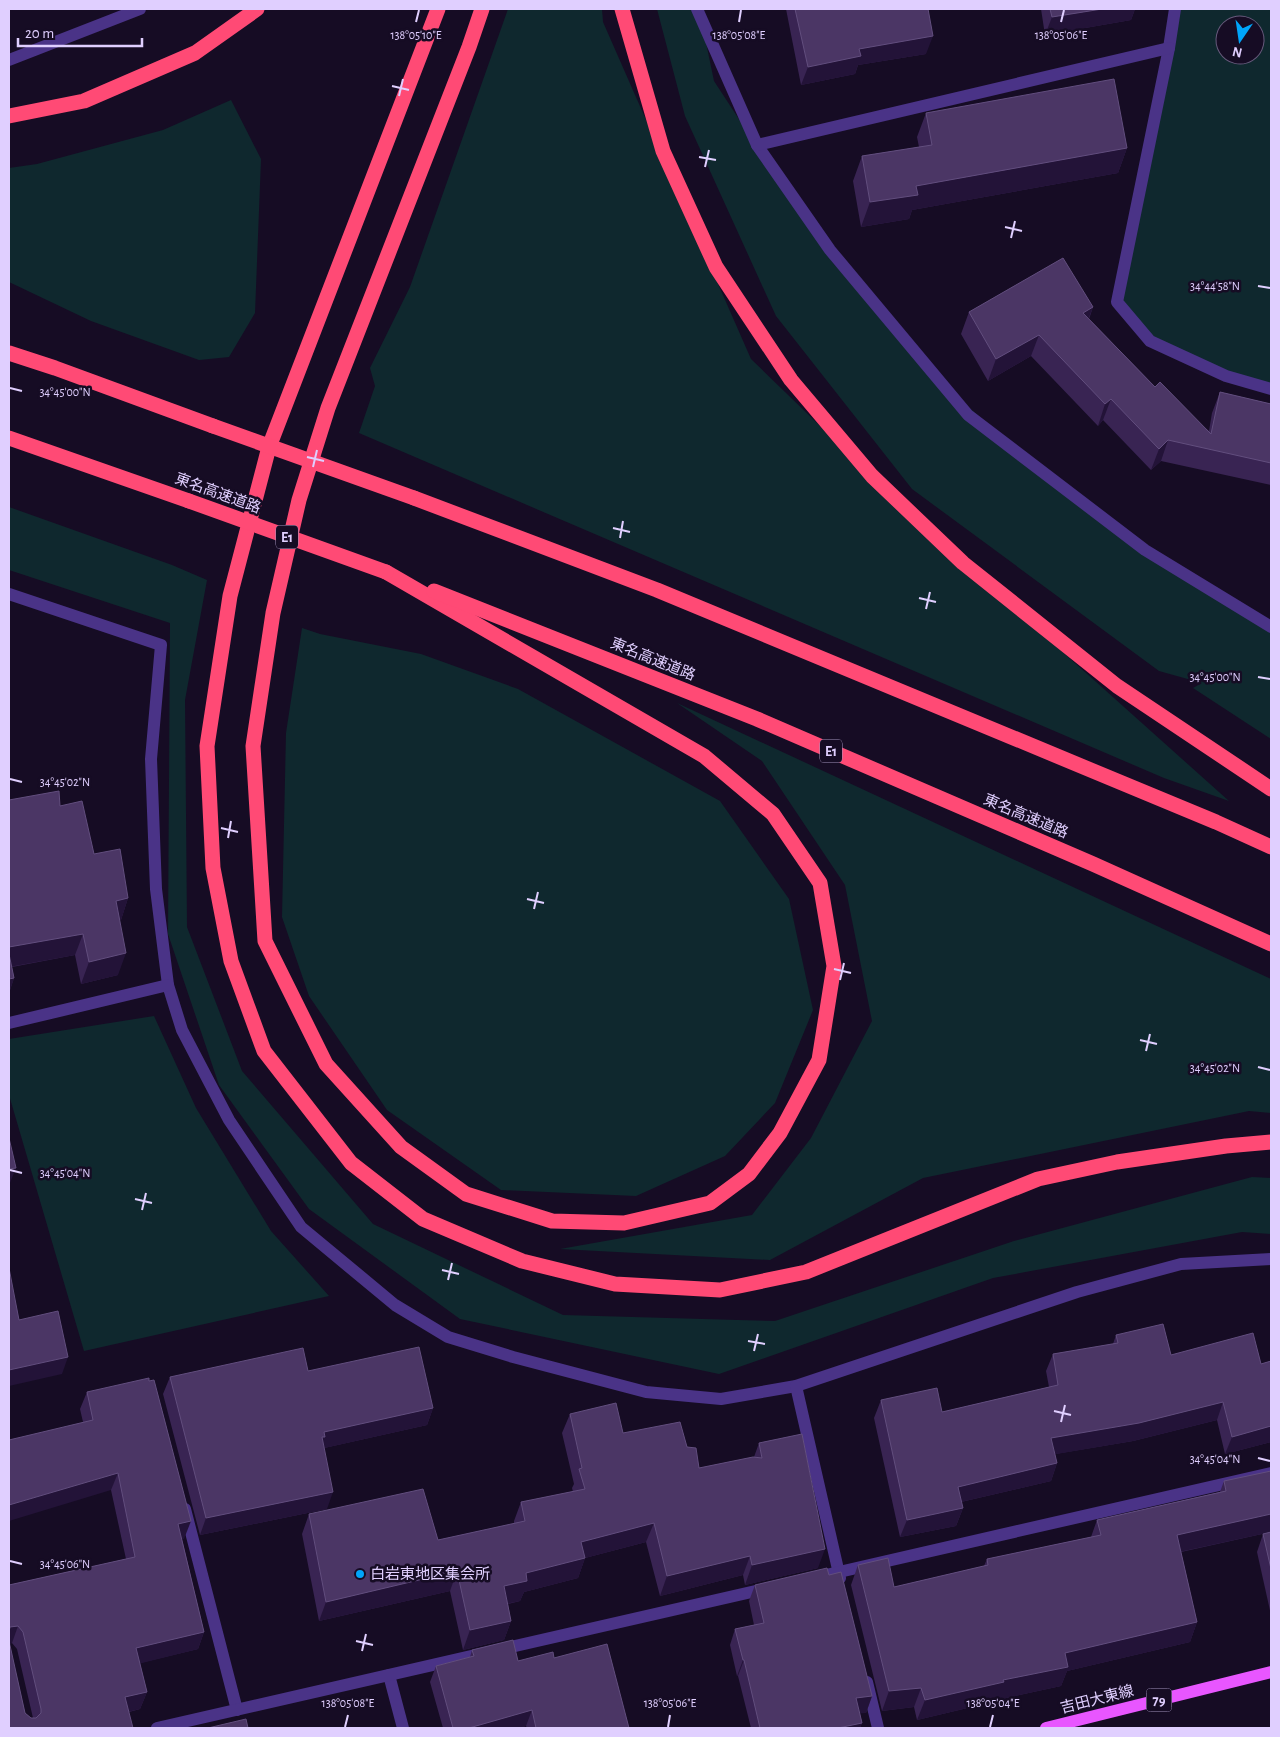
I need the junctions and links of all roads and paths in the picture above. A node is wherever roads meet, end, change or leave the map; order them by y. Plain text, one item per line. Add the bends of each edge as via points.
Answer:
1 (140, 9) edge
2 (257, 9) edge
3 (438, 9) edge
4 (482, 9) edge
5 (622, 9) edge
6 (697, 9) edge
7 (1175, 9) edge
8 (1169, 48) junction
9 (9, 60) edge
10 (9, 116) edge
11 (757, 145) junction
12 (9, 352) edge
13 (1271, 389) edge
14 (9, 438) edge
15 (386, 572) junction
16 (9, 594) edge
17 (1271, 627) edge
18 (1271, 789) edge
19 (1271, 847) edge
20 (1271, 944) edge
21 (168, 985) junction
22 (9, 1024) edge
23 (1271, 1142) edge
24 (1271, 1259) edge
25 (796, 1386) junction
26 (1271, 1473) edge
27 (182, 1498) edge
28 (839, 1572) junction
29 (800, 1581) edge
30 (781, 1585) edge
31 (844, 1590) edge
32 (1271, 1672) edge
33 (864, 1673) edge
34 (389, 1675) junction
35 (237, 1710) junction
36 (157, 1728) edge
37 (404, 1728) edge
38 (878, 1728) edge
39 (1046, 1728) edge

1 - 9 street
2 - 10 highway via 195,52 84,101
3 - 23 highway via 269,447 230,596 206,746 213,868 231,961 264,1051 351,1163 423,1219 522,1261 615,1284 720,1290 806,1272 1038,1179 1126,1160
4 - 15 highway via 328,408 299,500 273,613 252,746 265,940 326,1064 401,1147 466,1194 552,1221 624,1223 710,1203 749,1174 780,1133 819,1060 834,966 820,883 773,814 704,756
5 - 18 highway via 667,160 716,266 791,380 872,476 963,563 1117,686
6 - 11 street
7 - 8 street
8 - 11 street
8 - 13 street via 1117,302 1150,341 1226,376
11 - 17 street via 830,250 968,415 1145,550
12 - 19 highway, bridge via 414,498 666,594
14 - 15 highway, 東名高速道路 / E1, bridge
15 - 20 highway, 東名高速道路 / E1 via 758,719
16 - 21 street via 161,645 151,759 156,889
21 - 22 street
21 - 25 street via 182,1030 229,1120 301,1227 394,1305 448,1337 646,1392 721,1399
24 - 25 street via 1172,1266 1077,1292
25 - 28 street
26 - 28 street
27 - 35 street
28 - 29 street
28 - 31 street
30 - 34 street
32 - 39 main road, 吉田大東線 / 79
33 - 38 street
34 - 35 street
34 - 37 street
35 - 36 street

